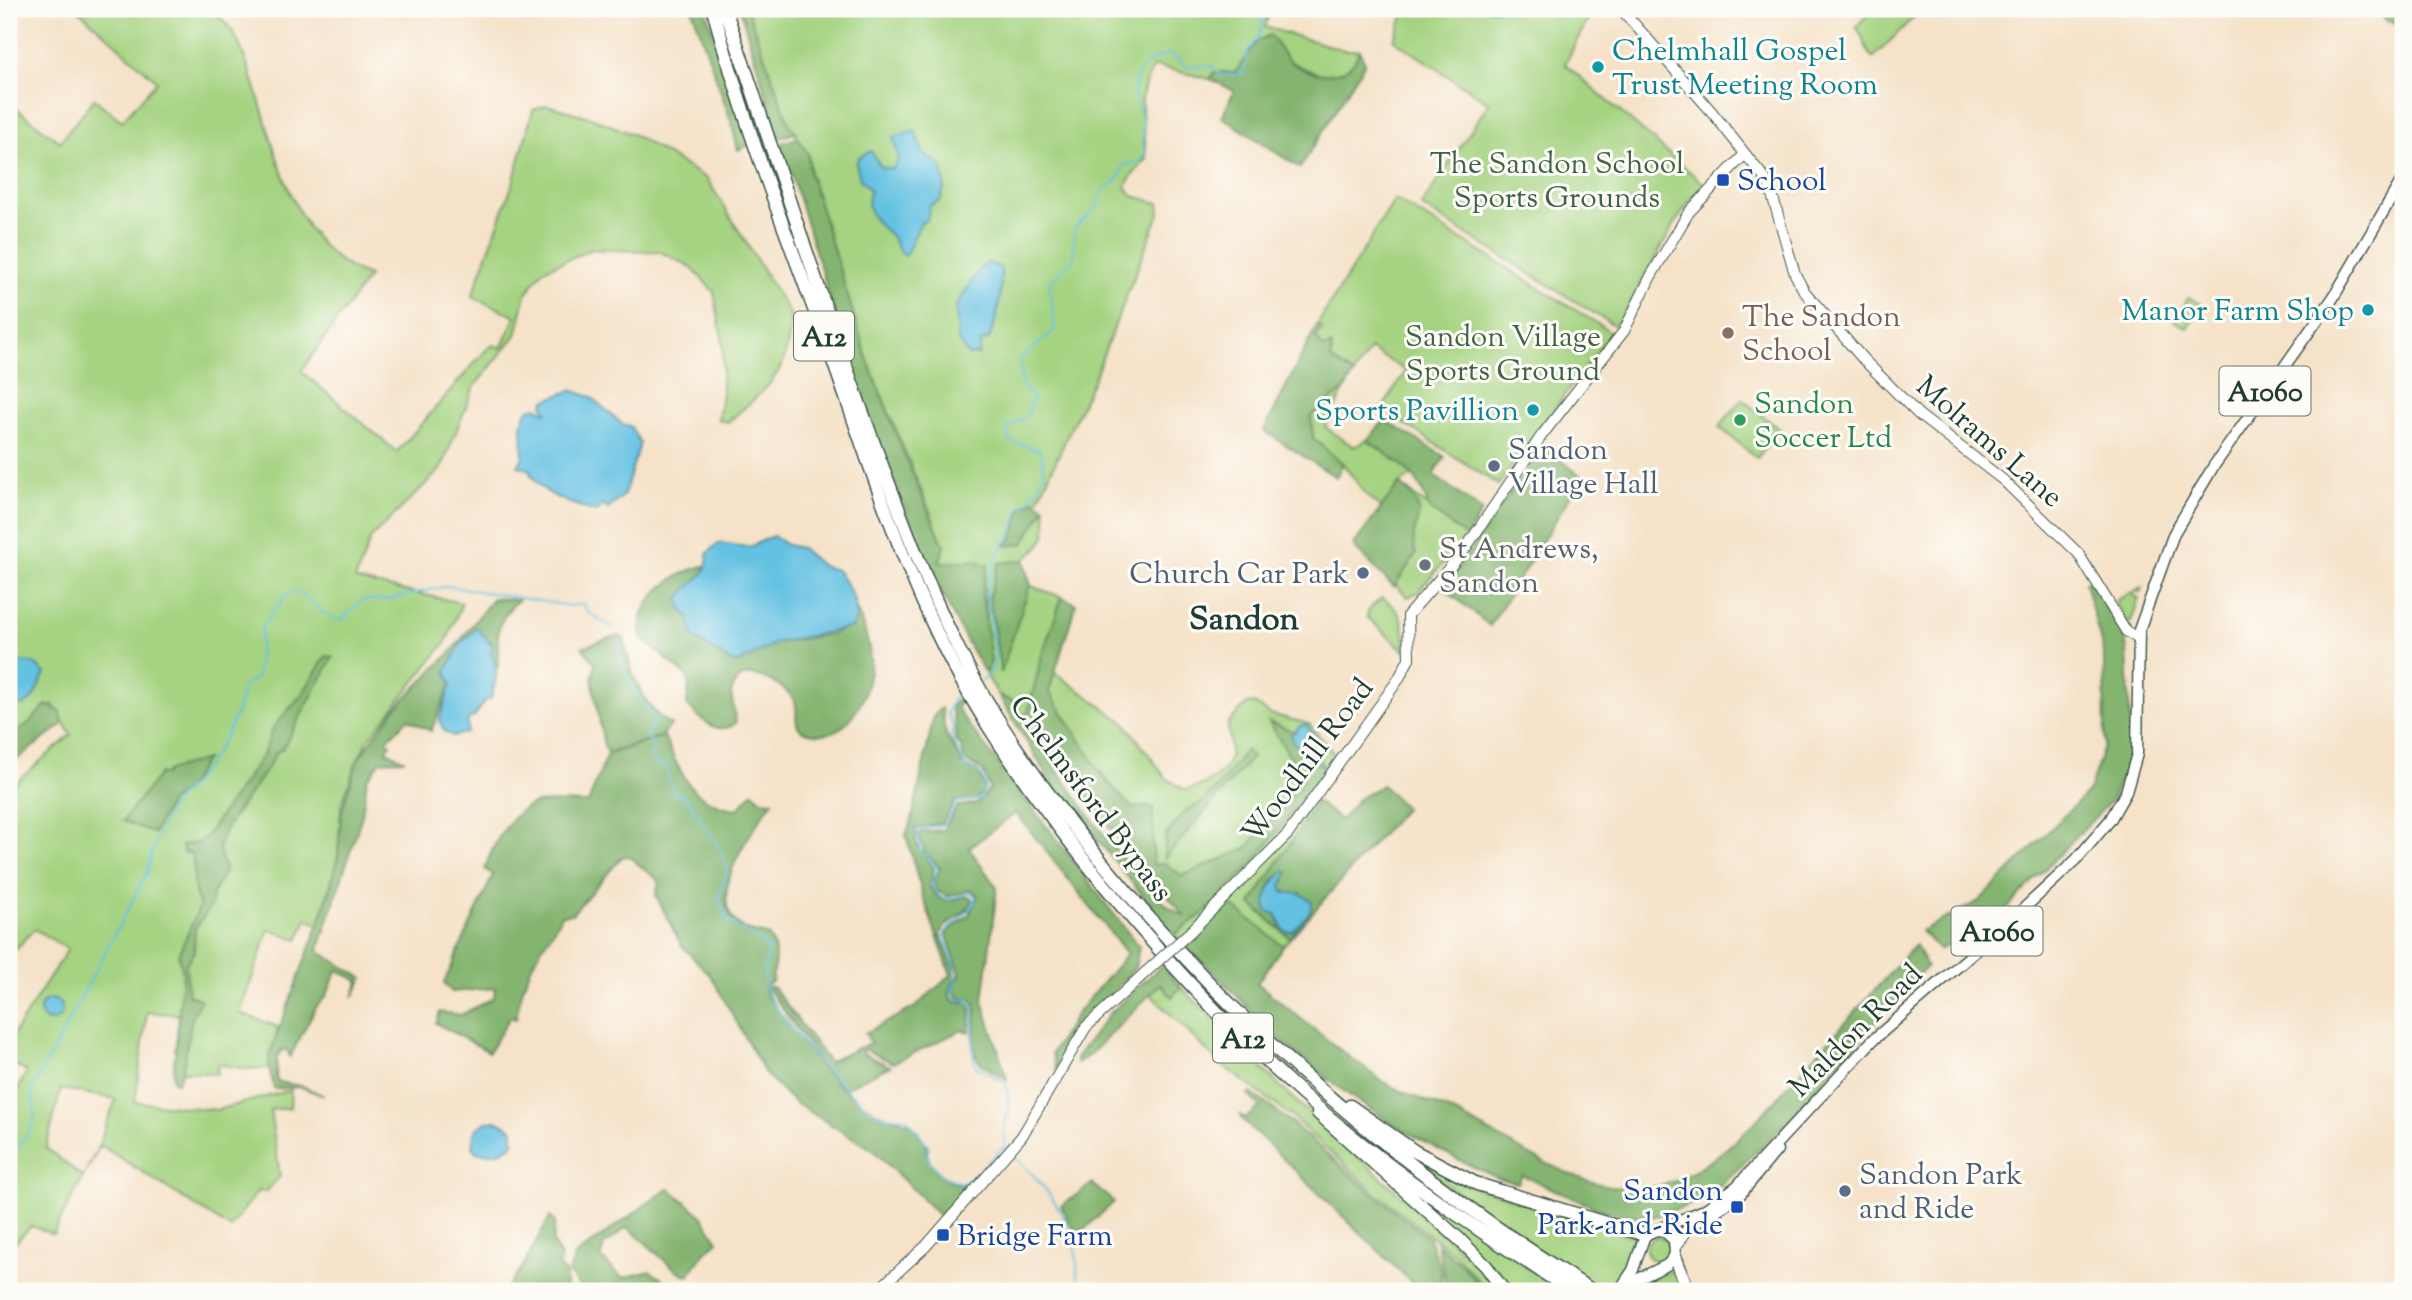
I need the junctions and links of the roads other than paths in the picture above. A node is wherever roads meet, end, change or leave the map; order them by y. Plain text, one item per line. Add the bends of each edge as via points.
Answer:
1 (712, 9) edge
2 (1621, 9) edge
3 (725, 10) edge
4 (1745, 154) junction
5 (2403, 178) edge
6 (2137, 638) junction
7 (955, 654) junction
8 (987, 711) junction
9 (1292, 1066) junction
10 (1292, 1085) junction
11 (1783, 1138) junction
12 (1651, 1233) junction
13 (1640, 1249) junction
14 (1676, 1251) junction
15 (1662, 1267) junction
16 (1621, 1289) edge
17 (877, 1291) edge
18 (1504, 1291) edge
19 (1572, 1291) edge
20 (1593, 1291) edge
21 (1688, 1291) edge

1 - 7 highway, Chelmsford Bypass / A12 via 796,261 895,529 930,618
2 - 4 street, Molrams Lane
3 - 7 highway, Chelmsford Bypass / A12 via 824,311
4 - 6 street, Molrams Lane via 1769,184 1804,291 1919,415 2003,480 2078,553 2126,631
4 - 17 street, Woodhill Road, bridge via 1689,212 1624,331 1542,435 1463,552 1411,611 1407,618 1409,659 1398,680 1288,834 1086,1027 1040,1107 1008,1151 926,1246
5 - 6 main road, Maldon Road / A1060 via 2333,298 2193,497 2174,533
6 - 11 main road, Maldon Road / A1060 via 2137,754 2114,814 2076,860 1873,1040
7 - 8 highway, Chelmsford Bypass / A12
8 - 9 highway, Chelmsford Bypass / A12 via 1160,932
8 - 10 highway, Chelmsford Bypass / A12 via 1050,816 1133,920
9 - 12 highway, A12 via 1445,1170 1536,1203
9 - 20 highway, Chelmsford Bypass / A12 via 1444,1190
10 - 18 highway, A12 via 1329,1126 1459,1239
10 - 19 highway, Chelmsford Bypass / A12 via 1429,1194
11 - 12 main road, Maldon Road / A1060 via 1719,1201
11 - 14 main road, Maldon Road / A1060 via 1747,1187 1730,1204 1688,1228
12 - 13 main road
12 - 14 main road via 1670,1234
13 - 15 main road via 1646,1262
13 - 16 main road
14 - 15 main road
14 - 21 highway
15 - 16 main road

